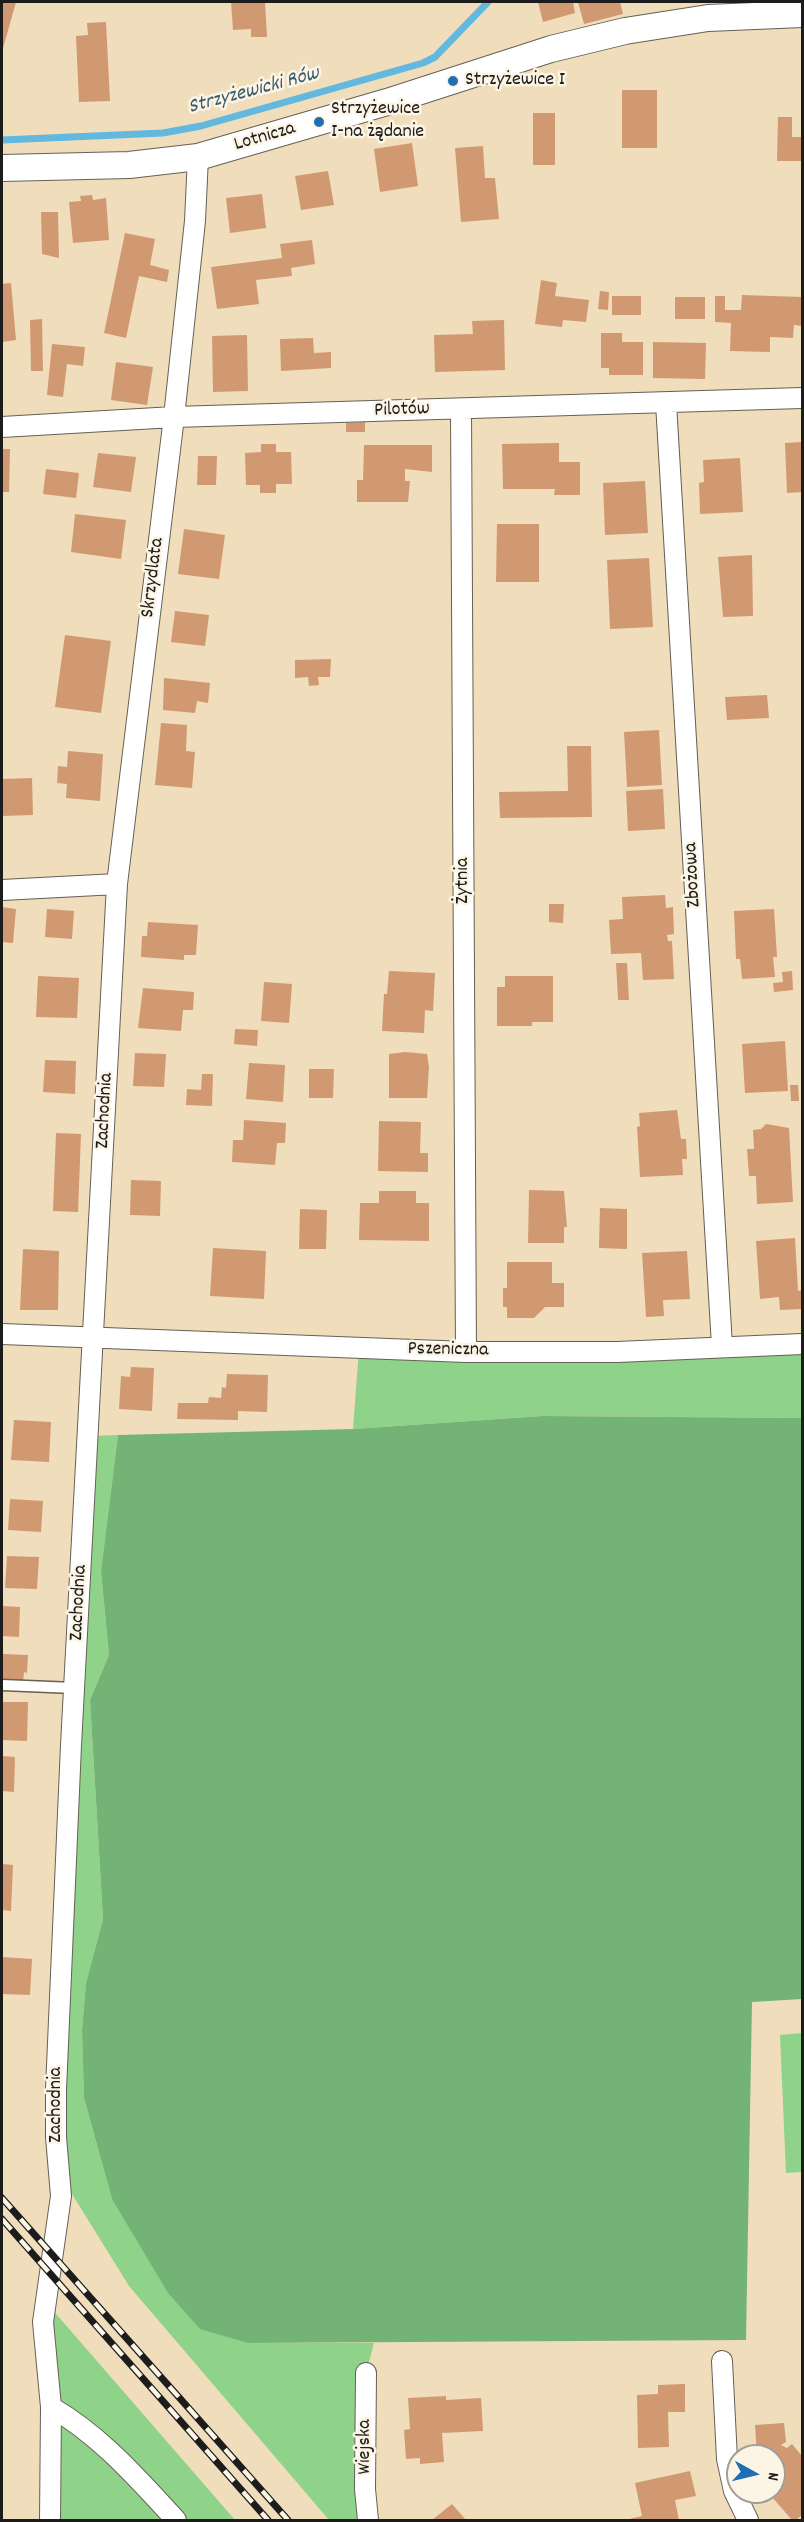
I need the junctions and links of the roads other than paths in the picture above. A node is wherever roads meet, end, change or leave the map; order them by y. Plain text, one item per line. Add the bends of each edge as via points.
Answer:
1 (802, 14) edge
2 (198, 157) junction
3 (2, 168) edge
4 (802, 399) edge
5 (666, 403) junction
6 (461, 410) junction
7 (174, 417) junction
8 (2, 427) edge
9 (117, 884) junction
10 (2, 890) edge
11 (2, 1334) edge
12 (94, 1338) junction
13 (802, 1344) edge
14 (722, 1347) junction
15 (466, 1352) junction
16 (2, 1685) edge
17 (75, 1688) junction
18 (722, 2361) dead end
19 (366, 2373) dead end
20 (51, 2407) junction
21 (50, 2520) edge
22 (176, 2520) edge
23 (368, 2520) edge
24 (748, 2520) edge

1 - 2 street, Lotnicza via 708,18 625,31 551,49
2 - 3 street, Lotnicza via 129,165
2 - 7 street, Skrzydlata
4 - 5 street, Pilotów
5 - 6 street, Pilotów
5 - 14 street, Zbożowa
6 - 7 street, Pilotów
6 - 15 street, Żytnia
7 - 8 street, Pilotów
7 - 9 street, Skrzydlata
9 - 10 street
9 - 12 street, Zachodnia
11 - 12 street
12 - 15 street, Pszeniczna
12 - 17 street, Zachodnia
13 - 14 street, Pszeniczna
14 - 15 street, Pszeniczna
16 - 17 lane
17 - 20 street, Zachodnia via 56,2089 61,2196 43,2322
18 - 24 street via 727,2459 734,2492
19 - 23 street, Wiejska
20 - 21 street, Zachodnia
20 - 22 street via 79,2423 122,2460

